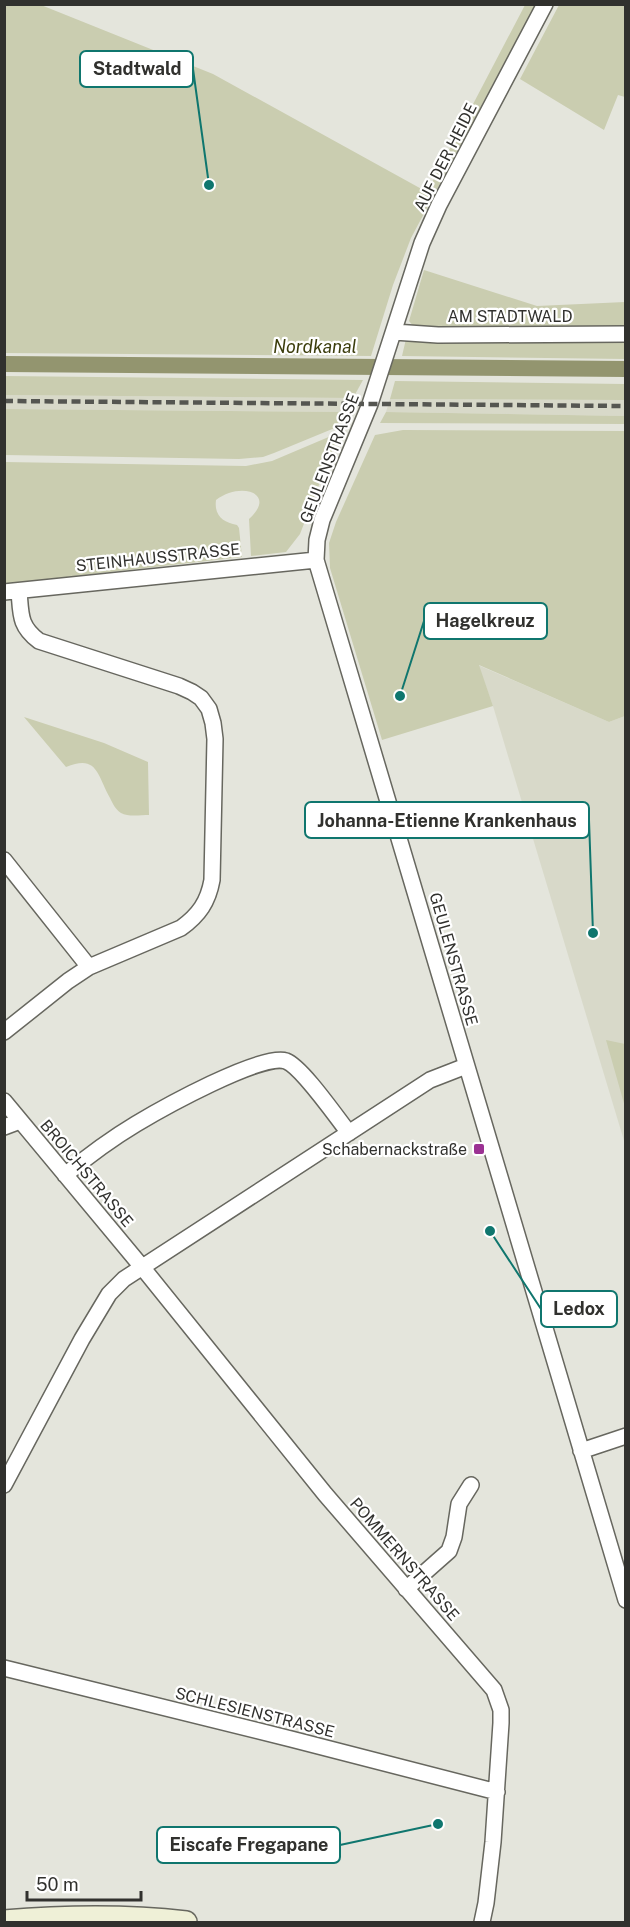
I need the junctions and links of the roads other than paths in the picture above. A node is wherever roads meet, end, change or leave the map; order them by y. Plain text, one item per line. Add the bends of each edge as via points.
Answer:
1 (545, 4) edge
2 (394, 332) junction
3 (626, 334) edge
4 (316, 560) junction
5 (12, 591) edge
6 (4, 860) edge
7 (89, 967) junction
8 (4, 1032) edge
9 (466, 1066) junction
10 (4, 1101) edge
11 (20, 1121) junction
12 (4, 1127) edge
13 (349, 1133) junction
14 (65, 1175) junction
15 (142, 1267) junction
16 (626, 1436) edge
17 (581, 1450) junction
18 (5, 1484) edge
19 (471, 1485) dead end
20 (406, 1589) junction
21 (626, 1600) edge
22 (4, 1668) edge
23 (497, 1792) junction
24 (4, 1921) edge
25 (186, 1923) edge
26 (482, 1923) edge

1 - 2 street, AUF DER HEIDE via 439,206 419,253
2 - 3 street, AM STADTWALD
2 - 4 street, GEULENSTRASSE via 322,520
4 - 5 street, STEINHAUSSTRASSE
4 - 9 street, GEULENSTRASSE
5 - 7 street via 28,633 39,641 180,686 201,699 213,723 212,880 204,907 181,928
6 - 7 street
7 - 8 street
9 - 13 street via 430,1080
9 - 17 street, GEULENSTRASSE
10 - 11 street, BROICHSTRASSE
11 - 12 street
11 - 14 street, BROICHSTRASSE
13 - 14 street via 300,1071 286,1061 276,1060 234,1074 167,1106 99,1148
13 - 15 street
14 - 15 street, BROICHSTRASSE
15 - 18 street via 109,1294
15 - 20 street, POMMERNSTRASSE
16 - 17 street
17 - 21 street, GEULENSTRASSE
19 - 20 street via 459,1504 449,1551
20 - 23 street, POMMERNSTRASSE via 494,1690 501,1717
22 - 23 street, SCHLESIENSTRASSE
23 - 26 street, POMMERNSTRASSE
24 - 25 main road via 63,1916

